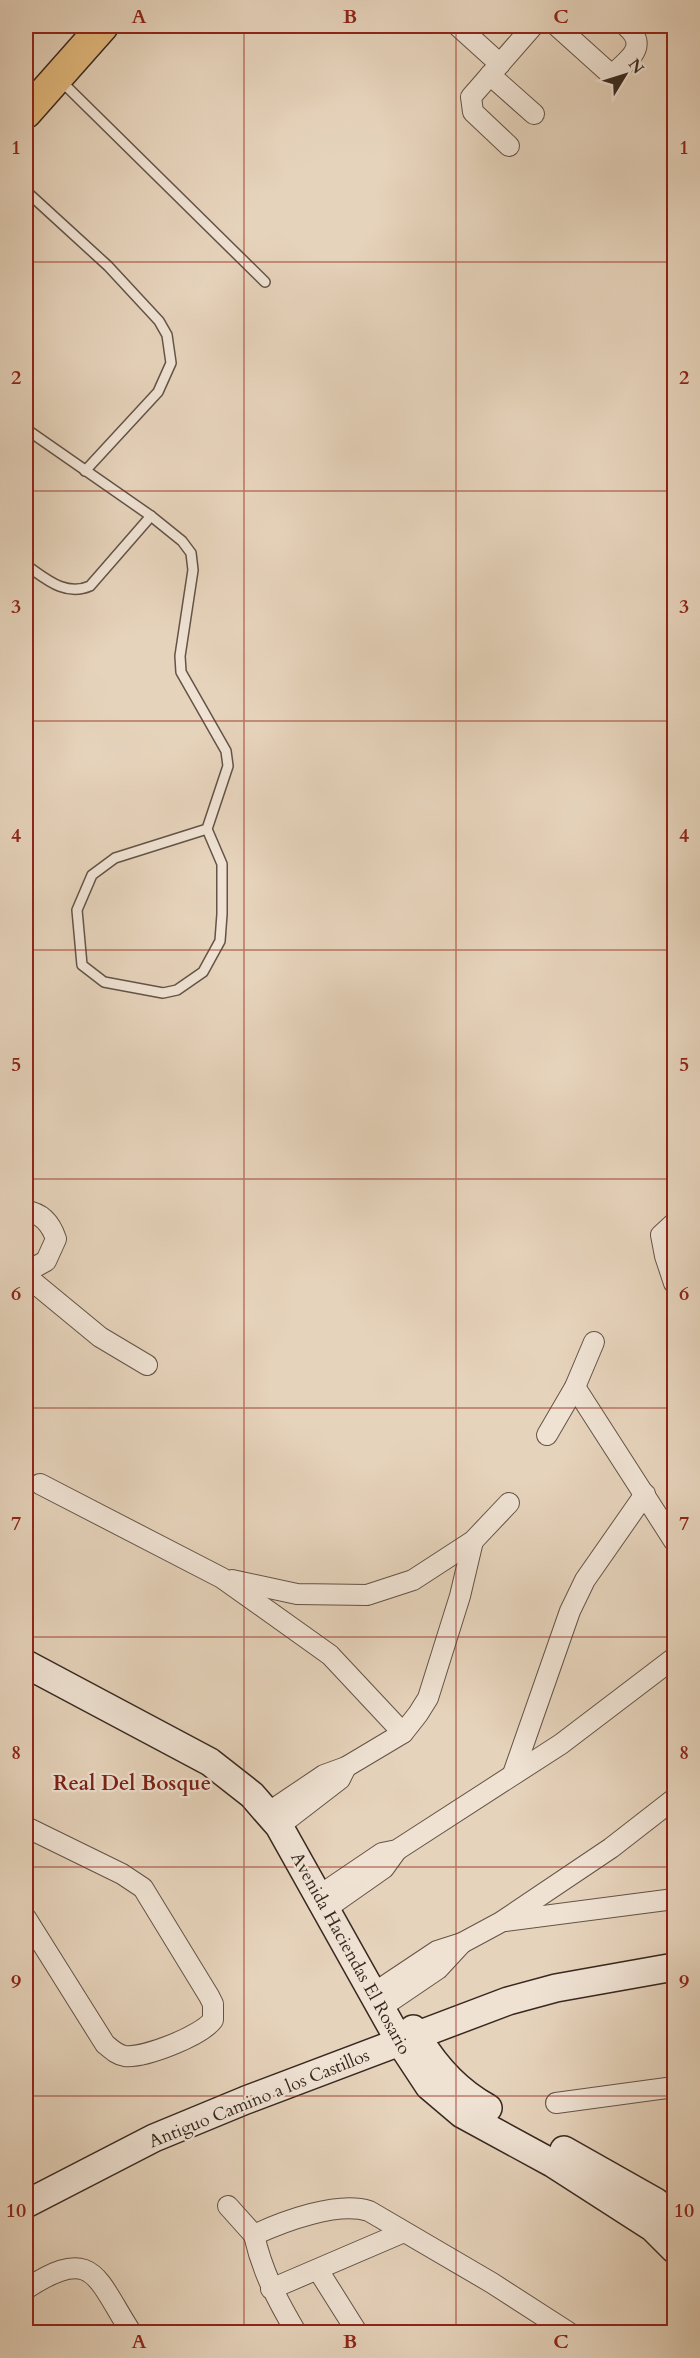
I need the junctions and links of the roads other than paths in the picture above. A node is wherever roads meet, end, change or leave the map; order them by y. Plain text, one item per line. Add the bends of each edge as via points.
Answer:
1 (458, 26) edge
2 (533, 26) edge
3 (557, 26) edge
4 (626, 26) edge
5 (95, 28) edge
6 (495, 69) junction
7 (57, 77) junction
8 (26, 113) edge
9 (534, 114) dead end
10 (509, 146) dead end
11 (26, 191) edge
12 (265, 282) dead end
13 (26, 430) edge
14 (86, 471) junction
15 (151, 516) junction
16 (26, 565) edge
17 (207, 829) junction
18 (26, 1211) edge
19 (675, 1223) edge
20 (26, 1274) edge
21 (675, 1283) edge
22 (594, 1342) dead end
23 (147, 1365) dead end
24 (575, 1387) junction
25 (547, 1435) dead end
26 (40, 1484) dead end
27 (645, 1494) junction
28 (509, 1503) dead end
29 (675, 1540) edge
30 (473, 1541) junction
31 (222, 1578) junction
32 (26, 1644) edge
33 (675, 1658) edge
34 (26, 1664) edge
35 (403, 1733) junction
36 (513, 1774) junction
37 (675, 1799) edge
38 (280, 1814) junction
39 (26, 1827) edge
40 (330, 1897) junction
41 (675, 1899) edge
42 (26, 1918) edge
43 (501, 1922) junction
44 (675, 1967) edge
45 (385, 1996) junction
46 (408, 2038) junction
47 (675, 2087) edge
48 (556, 2103) dead end
49 (476, 2111) junction
50 (26, 2204) edge
51 (228, 2206) dead end
52 (675, 2217) edge
53 (404, 2232) junction
54 (254, 2235) junction
55 (675, 2250) edge
56 (318, 2270) junction
57 (26, 2289) edge
58 (271, 2289) junction
59 (539, 2324) edge
60 (131, 2332) edge
61 (296, 2332) edge
62 (357, 2332) edge
63 (568, 2332) edge

1 - 6 street
2 - 6 street
3 - 4 street via 614,73 637,48 635,33
5 - 7 main road
6 - 9 street
6 - 10 street via 471,97 471,104 473,112
7 - 8 main road
7 - 12 lane
11 - 14 lane via 108,266 159,321 167,335 171,363 158,392
13 - 14 lane
14 - 15 lane
15 - 16 lane via 90,586 81,590 52,583
15 - 17 lane via 182,541 190,553 193,570 181,672 190,694 226,751 228,766
17 - 17 lane via 222,864 222,914 220,941 203,972 177,990 163,993 117,986 93,975 82,964 77,910 92,875 115,858
18 - 20 street via 43,1218 56,1239 46,1261
19 - 21 street via 661,1235
20 - 23 street via 100,1337
22 - 24 street
24 - 25 street
24 - 27 street
26 - 31 street
27 - 29 street
27 - 36 street via 585,1580 570,1611
28 - 30 street
30 - 31 street via 413,1580 367,1595 297,1594
30 - 35 street via 428,1698
31 - 35 street via 330,1655
32 - 38 street, Avenida Haciendas El Rosario via 205,1738 252,1771
33 - 36 street via 576,1734
34 - 38 street, Avenida Haciendas El Rosario via 210,1762
35 - 38 street via 346,1767 340,1779
36 - 40 street via 397,1850 384,1868
37 - 43 street via 611,1848
38 - 40 street, Avenida Haciendas El Rosario
39 - 42 street via 143,1888 209,1996 213,2020 201,2031 153,2052 125,2056 115,2052 105,2044
40 - 45 street, Avenida Haciendas El Rosario
41 - 43 street
43 - 45 street via 462,1943 437,1951
44 - 46 street, Antiguo Camino a los Castillos via 535,1993
45 - 46 street, Avenida Haciendas El Rosario
46 - 49 street, Avenida Haciendas El Rosario via 429,2086 445,2102
46 - 50 street, Antiguo Camino a los Castillos via 154,2138
47 - 48 street
49 - 52 street, Avenida Haciendas El Rosario via 656,2202
49 - 55 street, Avenida Haciendas El Rosario via 653,2228
51 - 54 street
53 - 54 street via 369,2211 349,2207
53 - 56 street
53 - 59 street
54 - 58 street
56 - 58 street
56 - 62 street
57 - 60 street via 65,2269 86,2269 98,2280
58 - 61 street
59 - 63 street

